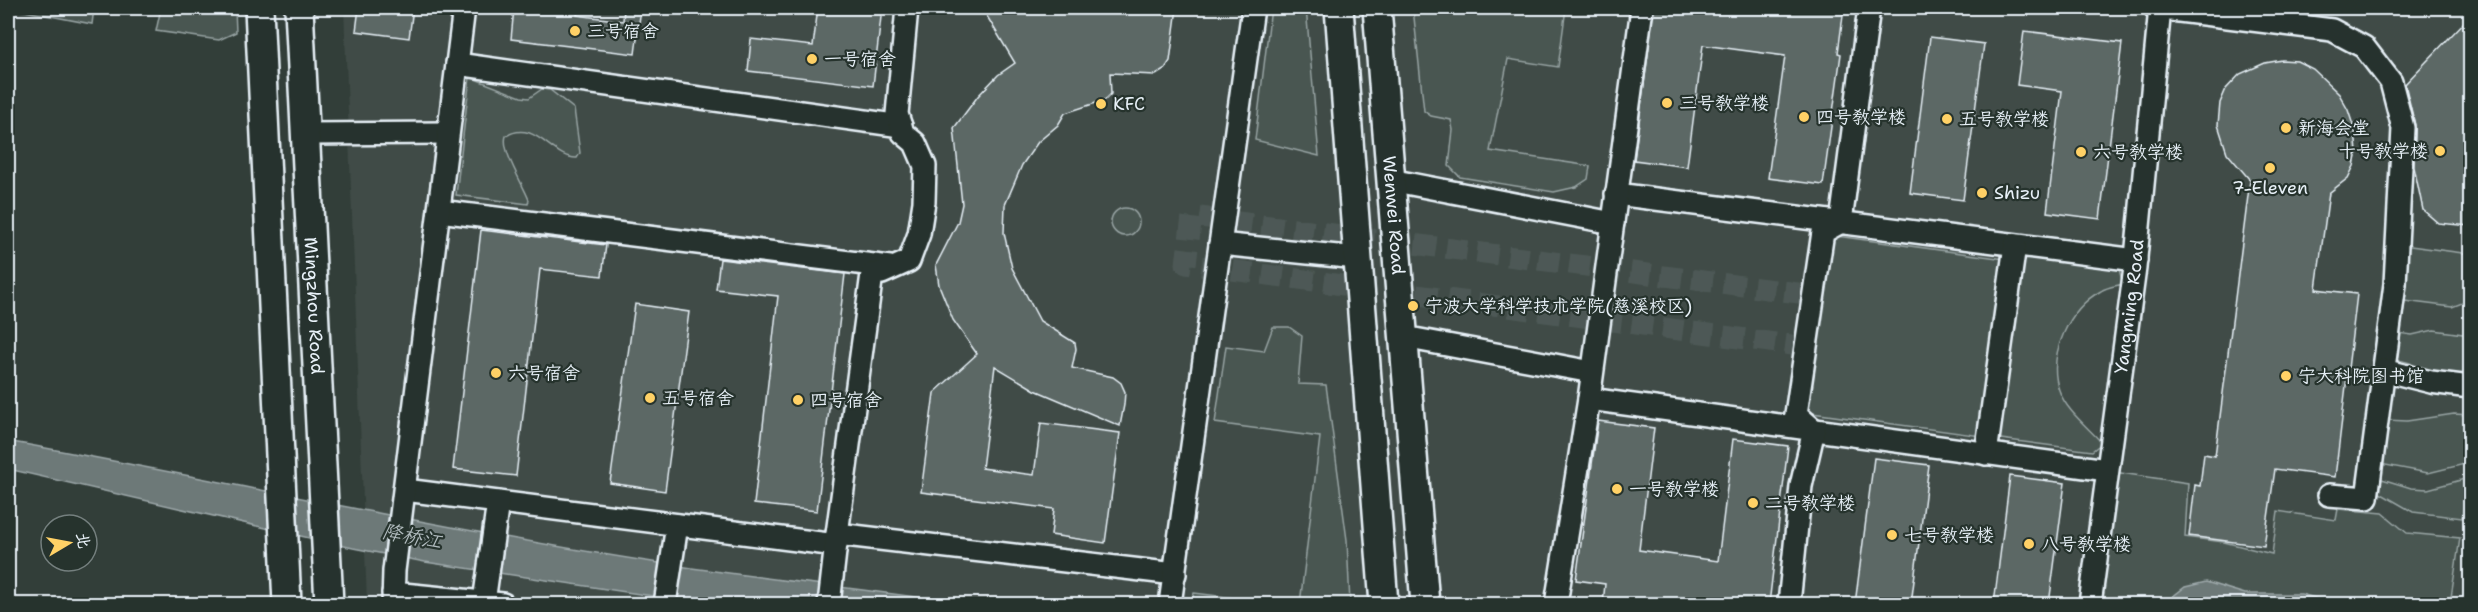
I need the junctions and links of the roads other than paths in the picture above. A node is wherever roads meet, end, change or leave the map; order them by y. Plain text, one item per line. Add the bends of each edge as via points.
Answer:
1 (259, 8) edge
2 (300, 8) edge
3 (464, 8) edge
4 (907, 8) edge
5 (1253, 8) edge
6 (1339, 8) edge
7 (1377, 8) edge
8 (1642, 8) edge
9 (1869, 8) edge
10 (2155, 8) edge
11 (2160, 8) edge
12 (456, 64) junction
13 (901, 126) junction
14 (448, 133) junction
15 (306, 134) junction
16 (1390, 180) junction
17 (1616, 194) junction
18 (439, 211) junction
19 (1841, 222) junction
20 (1613, 223) junction
21 (1220, 244) junction
22 (2015, 245) junction
23 (1357, 258) junction
24 (2136, 260) junction
25 (894, 268) junction
26 (1404, 338) junction
27 (2383, 370) junction
28 (1592, 372) junction
29 (2470, 387) edge
30 (1589, 399) junction
31 (1814, 430) junction
32 (1986, 454) junction
33 (2107, 470) junction
34 (405, 490) junction
35 (2330, 495) dead end
36 (498, 502) junction
37 (676, 525) junction
38 (837, 539) junction
39 (1174, 574) junction
40 (393, 599) edge
41 (494, 603) edge
42 (287, 604) edge
43 (329, 604) edge
44 (665, 604) edge
45 (829, 604) edge
46 (1170, 604) edge
47 (1384, 604) edge
48 (1425, 604) edge
49 (1556, 604) edge
50 (1789, 604) edge
51 (2090, 604) edge

1 - 42 main road
2 - 15 main road, Mingzhou Road
3 - 12 street
4 - 13 street via 897,114
5 - 21 street
6 - 23 main road
7 - 16 main road, Wenwei Road
8 - 17 street
9 - 19 street
10 - 11 street
11 - 24 street, Yangming Road
11 - 27 street via 2332,30 2364,47 2391,82 2403,128 2394,284
12 - 13 street
12 - 14 street
13 - 25 street via 915,143 925,166 924,202 919,234 909,261
14 - 15 street
14 - 18 street
15 - 43 main road, Mingzhou Road
16 - 20 street
16 - 26 main road, Wenwei Road
17 - 19 street
17 - 20 street
18 - 25 street
18 - 34 street
19 - 22 street
19 - 31 street via 1823,232 1796,414
20 - 28 street
21 - 23 street
21 - 39 street
22 - 24 street
22 - 32 street
23 - 47 main road
24 - 33 street, Yangming Road
25 - 38 street via 872,274
26 - 28 street
26 - 48 main road, Wenwei Road
27 - 29 street
27 - 35 street via 2367,498
28 - 30 street
30 - 31 street
30 - 49 street
31 - 32 street
31 - 50 street via 1801,486
32 - 33 street
33 - 51 street, Yangming Road
34 - 36 street
34 - 40 street
36 - 37 street
36 - 41 street
37 - 38 street
37 - 44 street
38 - 39 street
38 - 45 street
39 - 46 street
40 - 41 street

